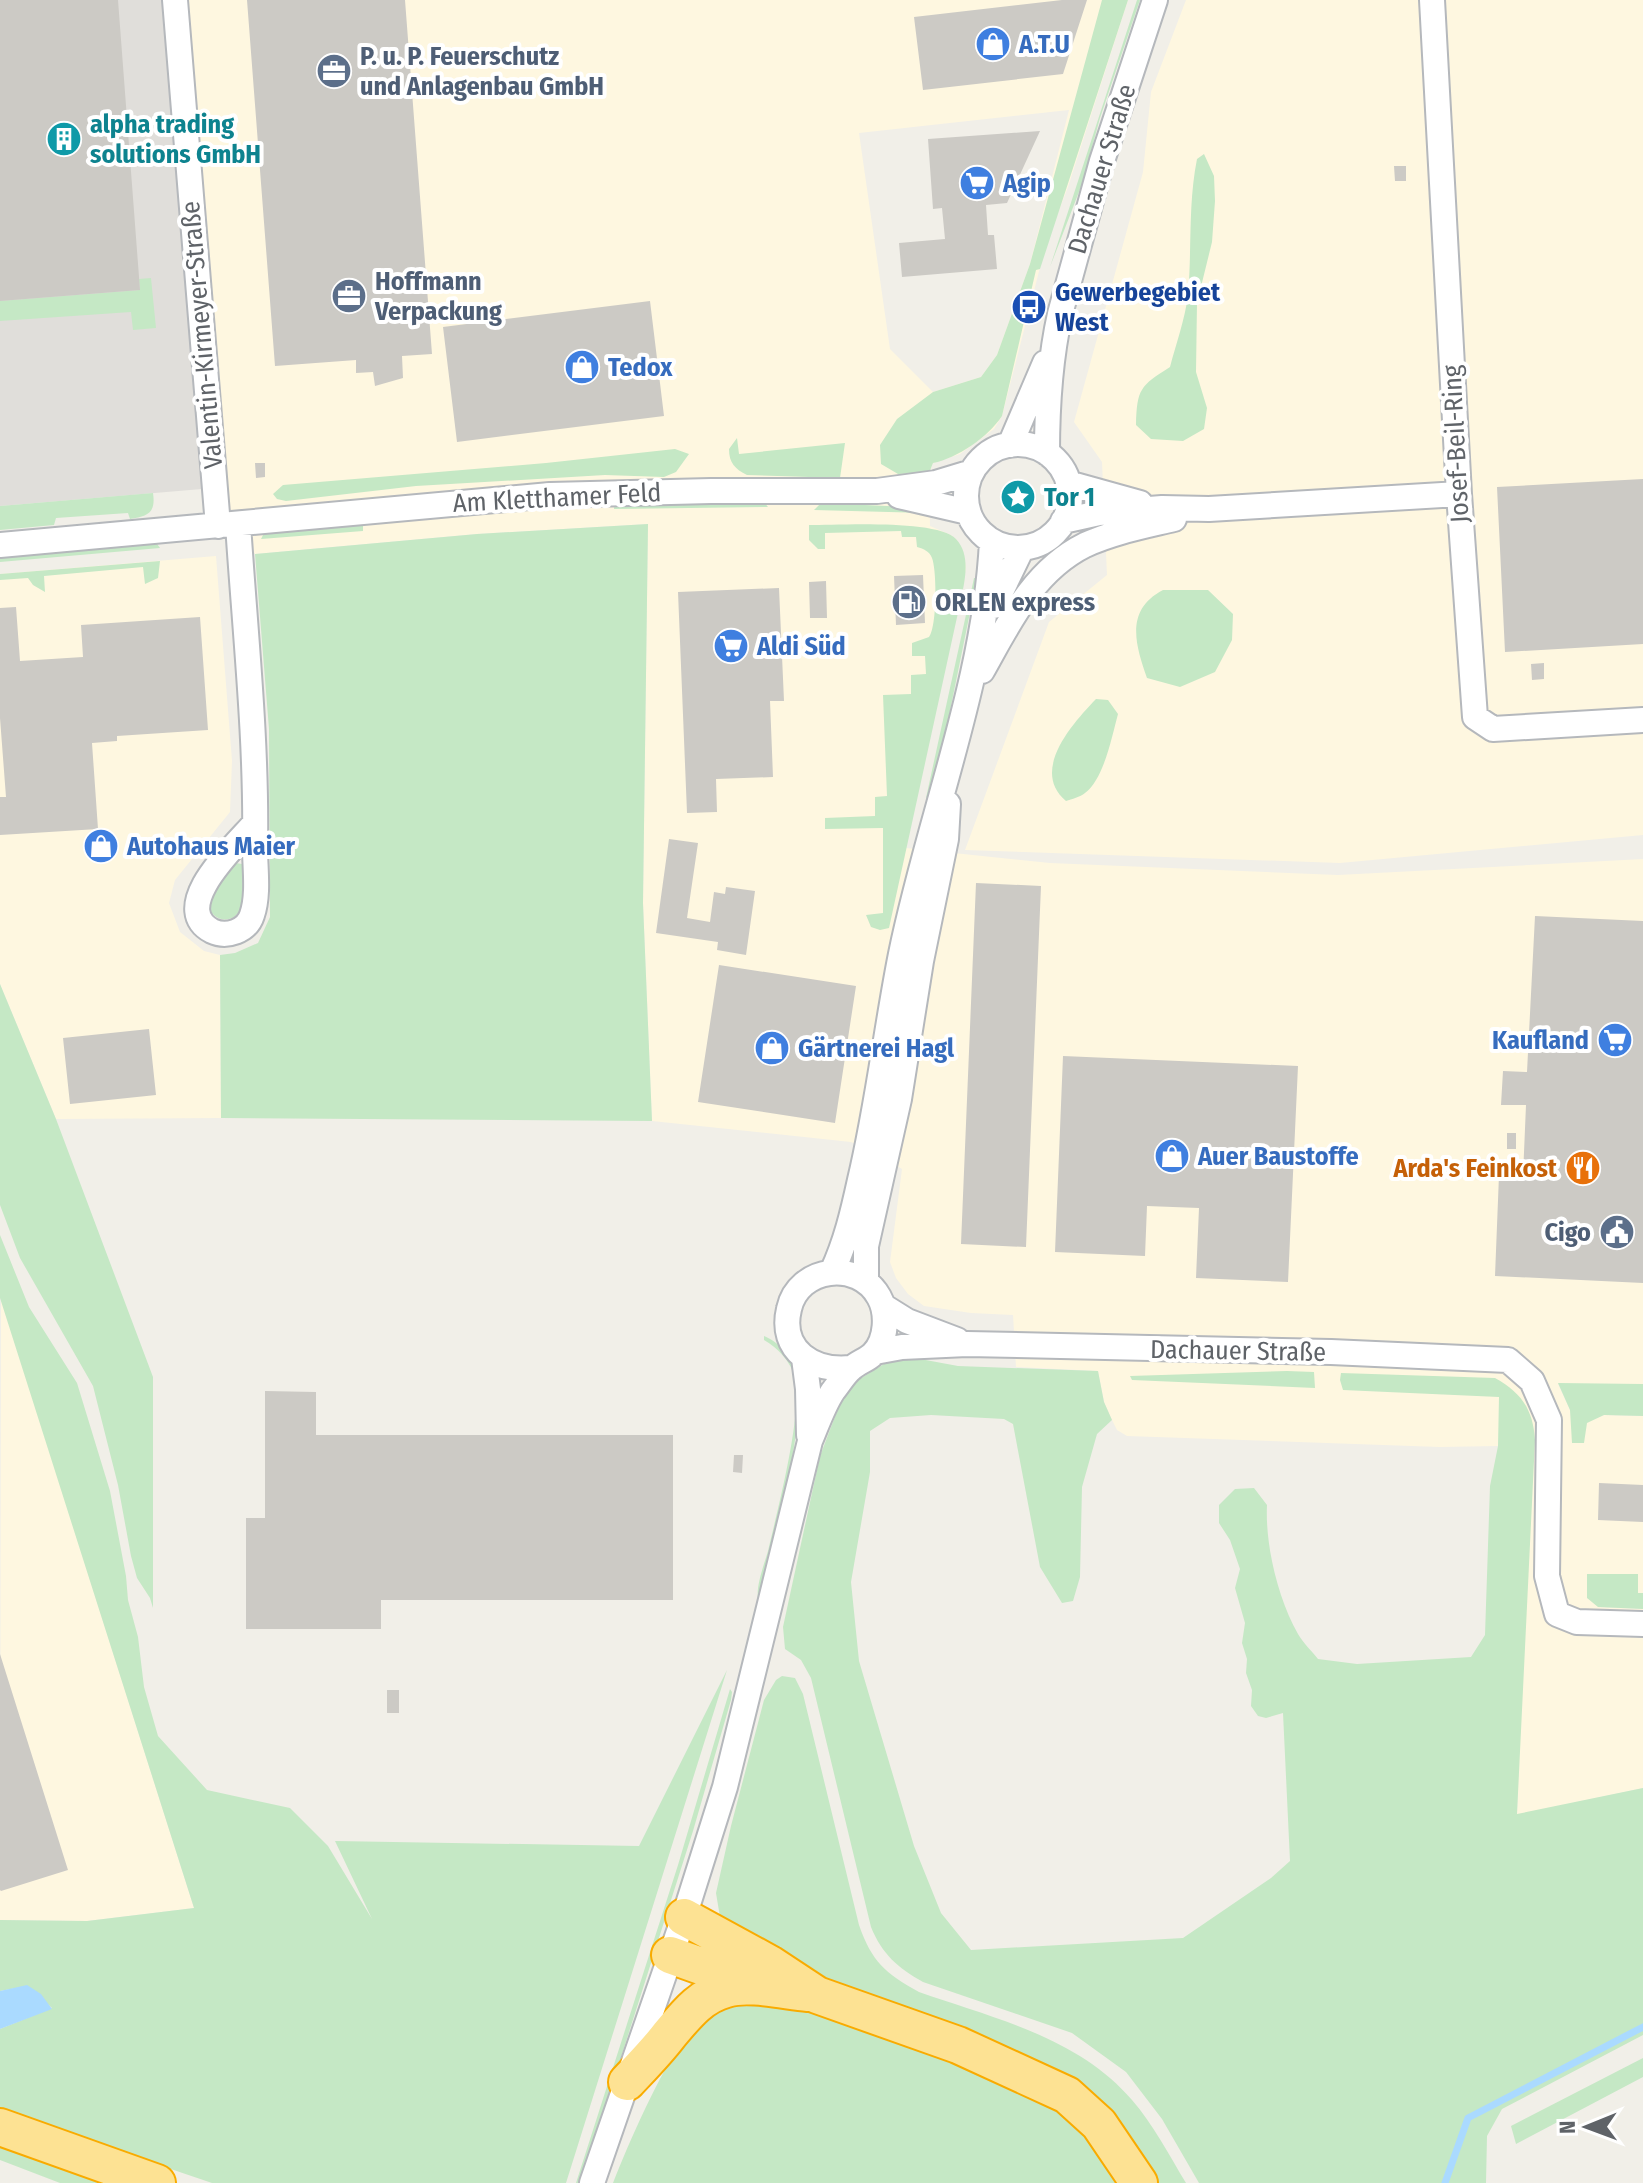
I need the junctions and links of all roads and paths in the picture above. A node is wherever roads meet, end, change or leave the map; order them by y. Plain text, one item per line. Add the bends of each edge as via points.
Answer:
1 (175, 0) edge
2 (1155, 0) edge
3 (1432, 0) edge
4 (1055, 339) junction
5 (1010, 445) junction
6 (1047, 453) junction
7 (969, 473) junction
8 (1068, 483) junction
9 (877, 491) junction
10 (1459, 494) junction
11 (1162, 508) junction
12 (1209, 509) junction
13 (968, 512) junction
14 (1063, 521) junction
15 (228, 525) junction
16 (992, 541) junction
17 (0, 545) edge
18 (1022, 548) junction
19 (984, 626) junction
20 (965, 702) junction
21 (1643, 720) edge
22 (951, 758) junction
23 (255, 823) dead end
24 (832, 1272) junction
25 (866, 1281) junction
26 (883, 1306) junction
27 (967, 1344) junction
28 (875, 1352) junction
29 (804, 1358) junction
30 (851, 1368) junction
31 (810, 1441) junction
32 (1643, 1624) edge
33 (684, 1917) junction
34 (670, 1955) junction
35 (763, 1988) junction
36 (817, 1995) junction
37 (627, 2082) junction
38 (0, 2127) edge
39 (1131, 2175) edge
40 (157, 2183) edge
41 (592, 2183) edge

1 - 15 street, Valentin-Kirmeyer-Straße
2 - 4 street, Dachauer Straße via 1102,161
3 - 10 street, Josef-Beil-Ring
4 - 5 street, Dachauer Straße
4 - 6 street, Dachauer Straße
5 - 6 street
5 - 7 street via 987,455
6 - 8 street
7 - 9 street, Am Kletthamer Feld
7 - 13 street
8 - 11 street
8 - 14 street
9 - 13 street, Am Kletthamer Feld
9 - 15 street, Am Kletthamer Feld via 550,495
10 - 12 street
10 - 21 street, Josef-Beil-Ring via 1475,717 1493,729
11 - 12 street
11 - 14 street
12 - 20 street via 1100,539 1046,571 1032,586
13 - 16 street
14 - 18 street via 1046,540
15 - 17 street, Am Kletthamer Feld
15 - 23 street
16 - 18 street
16 - 19 street
18 - 19 street
19 - 20 street
20 - 22 street
22 - 24 street via 901,954 873,1125 845,1242
22 - 25 street via 946,839 899,1099 866,1246
24 - 25 street
24 - 29 street, Dachauer Straße via 802,1286 789,1307 789,1334
25 - 26 street, Dachauer Straße
26 - 27 street, Dachauer Straße
26 - 28 street via 884,1329
27 - 28 street, Dachauer Straße
27 - 32 street, Dachauer Straße via 1508,1360 1532,1381 1549,1420 1547,1576 1557,1614 1577,1622
28 - 30 street, Dachauer Straße
29 - 30 street via 820,1367
29 - 31 street, Dachauer Straße
30 - 31 street, Dachauer Straße via 831,1394
31 - 33 street, Dachauer Straße via 725,1787
33 - 34 street, Dachauer Straße
33 - 36 highway
34 - 35 highway
34 - 37 street, Dachauer Straße
35 - 36 highway
35 - 37 highway via 728,1988 701,2000
36 - 39 highway via 958,2045 1045,2083 1083,2108
37 - 41 street, Dachauer Straße
38 - 40 highway

